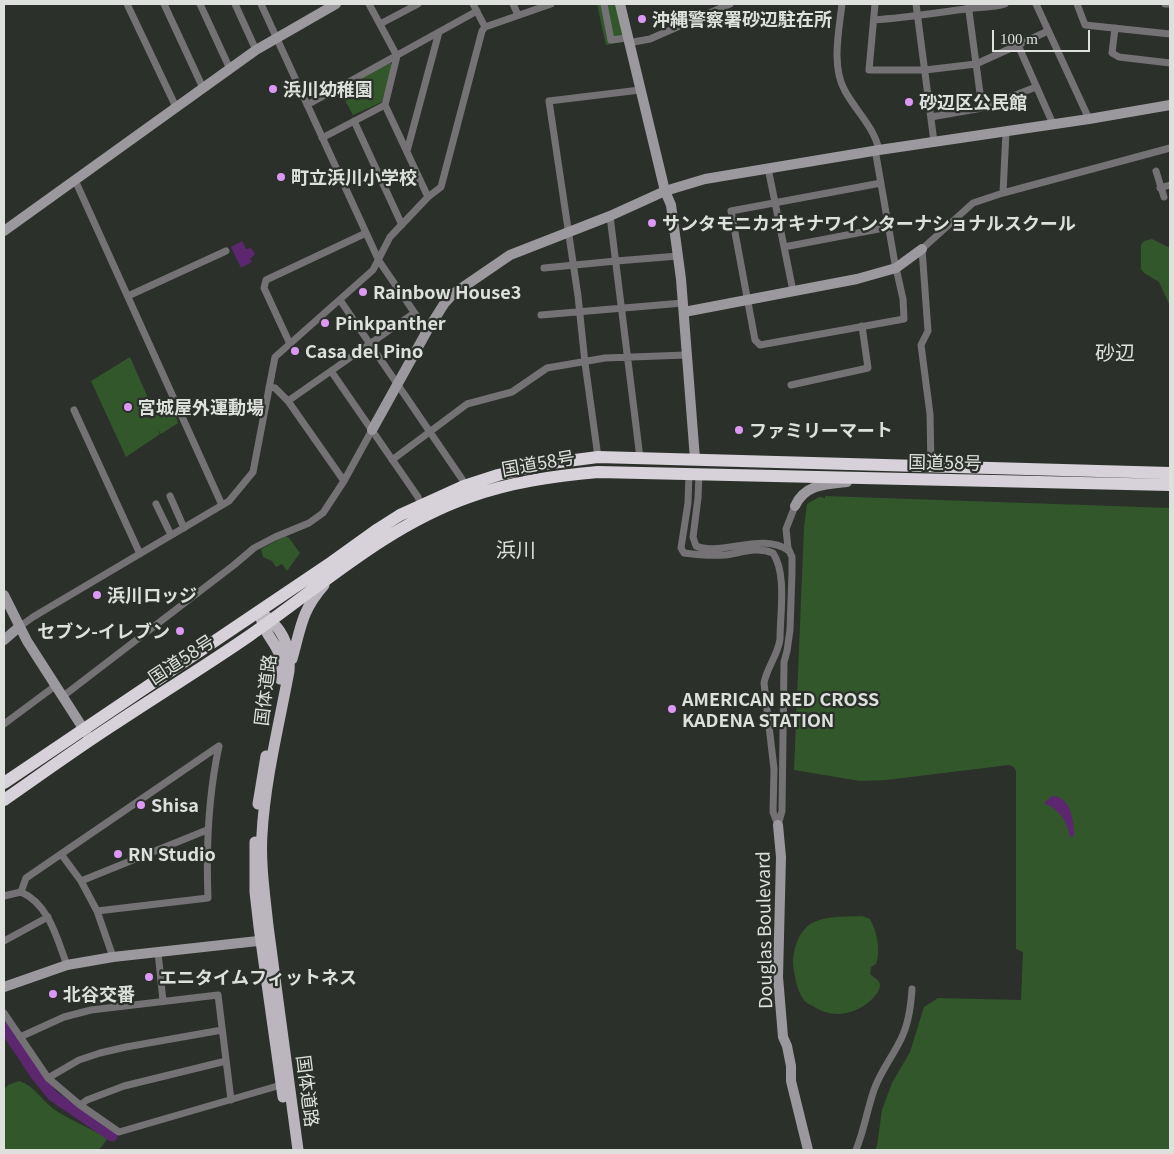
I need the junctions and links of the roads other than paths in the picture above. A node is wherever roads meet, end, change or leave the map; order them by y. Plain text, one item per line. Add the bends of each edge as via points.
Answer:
1 (127, 4) edge
2 (164, 4) edge
3 (200, 4) edge
4 (235, 4) edge
5 (261, 4) edge
6 (336, 4) edge
7 (369, 4) edge
8 (418, 4) edge
9 (512, 4) edge
10 (604, 4) edge
11 (620, 4) edge
12 (730, 4) edge
13 (842, 4) edge
14 (875, 4) edge
15 (916, 4) edge
16 (1005, 4) edge
17 (1036, 4) edge
18 (1077, 4) edge
19 (1165, 4) edge
20 (1170, 4) edge
21 (546, 5) edge
22 (968, 6) edge
23 (475, 7) edge
24 (518, 15) junction
25 (918, 17) junction
26 (874, 20) junction
27 (380, 24) junction
28 (485, 28) junction
29 (1115, 28) junction
30 (1048, 31) junction
31 (439, 32) junction
32 (1170, 34) edge
33 (277, 39) junction
34 (628, 40) junction
35 (1018, 45) junction
36 (256, 50) junction
37 (397, 56) junction
38 (1170, 63) edge
39 (976, 64) junction
40 (230, 68) junction
41 (924, 70) junction
42 (1036, 87) junction
43 (203, 88) junction
44 (640, 90) junction
45 (307, 105) junction
46 (385, 105) junction
47 (1170, 105) edge
48 (176, 107) junction
49 (982, 108) junction
50 (932, 116) junction
51 (1089, 119) junction
52 (354, 121) junction
53 (1052, 124) junction
54 (1006, 132) junction
55 (322, 138) junction
56 (934, 142) junction
57 (1170, 148) edge
58 (877, 150) junction
59 (407, 151) junction
60 (768, 168) junction
61 (1156, 170) dead end
62 (75, 180) junction
63 (881, 183) junction
64 (1170, 185) edge
65 (1160, 188) junction
66 (665, 191) junction
67 (1003, 193) junction
68 (428, 197) junction
69 (1164, 197) dead end
70 (775, 204) junction
71 (610, 216) junction
72 (402, 224) junction
73 (889, 227) junction
74 (4, 231) edge
75 (366, 233) junction
76 (569, 233) junction
77 (784, 247) junction
78 (922, 249) junction
79 (226, 251) dead end
80 (678, 256) junction
81 (379, 261) junction
82 (616, 261) junction
83 (574, 265) junction
84 (544, 268) dead end
85 (896, 268) junction
86 (793, 291) junction
87 (128, 296) junction
88 (340, 300) junction
89 (748, 300) junction
90 (683, 307) junction
91 (622, 308) junction
92 (580, 312) junction
93 (414, 313) junction
94 (541, 315) dead end
95 (862, 326) junction
96 (427, 331) junction
97 (290, 344) junction
98 (369, 344) junction
99 (686, 355) junction
100 (628, 357) junction
101 (585, 362) junction
102 (331, 371) junction
103 (791, 385) dead end
104 (397, 386) junction
105 (269, 387) junction
106 (288, 401) junction
107 (74, 410) dead end
108 (372, 430) junction
109 (430, 432) junction
110 (598, 457) junction
111 (640, 458) junction
112 (695, 459) junction
113 (392, 460) junction
114 (931, 466) junction
115 (1170, 473) edge
116 (694, 474) junction
117 (893, 479) junction
118 (344, 481) junction
119 (1170, 485) edge
120 (464, 486) junction
121 (170, 496) dead end
122 (156, 504) dead end
123 (222, 505) junction
124 (421, 506) junction
125 (795, 506) joint
126 (184, 528) junction
127 (171, 535) junction
128 (790, 551) junction
129 (140, 554) junction
130 (333, 574) junction
131 (4, 595) edge
132 (259, 611) junction
133 (267, 623) junction
134 (19, 627) junction
135 (783, 627) junction
136 (4, 640) edge
137 (289, 671) junction
138 (55, 686) junction
139 (62, 697) junction
140 (4, 724) edge
141 (83, 729) junction
142 (91, 740) junction
143 (4, 782) edge
144 (4, 800) edge
145 (778, 825) junction
146 (207, 830) junction
147 (61, 854) junction
148 (81, 881) junction
149 (21, 892) junction
150 (4, 896) edge
151 (97, 911) junction
152 (48, 917) junction
153 (265, 940) junction
154 (4, 941) edge
155 (158, 952) junction
156 (113, 957) junction
157 (67, 965) junction
158 (4, 987) edge
159 (912, 989) dead end
160 (163, 1001) junction
161 (4, 1013) edge
162 (222, 1030) junction
163 (20, 1037) junction
164 (226, 1062) junction
165 (48, 1078) junction
166 (281, 1085) junction
167 (231, 1100) junction
168 (80, 1104) junction
169 (291, 1150) edge
170 (298, 1150) edge
171 (808, 1150) edge
172 (856, 1150) edge

1 - 48 street
2 - 43 street
3 - 40 street
4 - 36 street
5 - 33 street
6 - 33 street
7 - 27 street
8 - 27 street
9 - 24 street
10 - 34 street via 611,40
11 - 34 street
12 - 34 street via 650,39
13 - 58 street via 836,62 843,89 876,137
14 - 26 street
15 - 25 street
16 - 22 street
17 - 30 street
18 - 29 street via 1085,25
19 - 20 street
21 - 24 street
22 - 25 street
22 - 39 street
23 - 28 street
23 - 31 street
24 - 28 street
25 - 26 street
25 - 41 street
26 - 41 street via 869,70
27 - 37 street
28 - 68 street via 441,187
29 - 32 street
29 - 38 street via 1112,53 1119,57
30 - 35 street
30 - 51 street
31 - 37 street
31 - 59 street
33 - 36 street
33 - 45 street
34 - 44 street
35 - 39 street
35 - 42 street
36 - 40 street
37 - 45 street
37 - 46 street
39 - 41 street
39 - 49 street
40 - 43 street
41 - 50 street
42 - 49 street
42 - 53 street
43 - 48 street
44 - 66 street
44 - 76 street via 550,101
45 - 55 street
46 - 52 street
46 - 59 street
47 - 51 street
48 - 62 street
49 - 50 street
50 - 56 street
51 - 53 street
52 - 55 street
52 - 72 street
53 - 54 street
54 - 56 street
54 - 67 street
55 - 75 street
56 - 58 street
57 - 67 street
58 - 60 street
58 - 63 street
59 - 68 street
60 - 66 street via 705,179
60 - 70 street
61 - 65 street
62 - 74 street
62 - 87 street
63 - 70 street
63 - 73 street
64 - 65 street
65 - 69 street
66 - 71 street
66 - 80 street
67 - 78 street via 973,203
68 - 72 street
70 - 77 street
70 - 89 street via 731,211
71 - 76 street
71 - 82 street
72 - 81 street via 390,236
73 - 77 street
73 - 85 street
75 - 81 street
75 - 97 street via 266,280 264,288
76 - 83 street
76 - 96 street via 510,255 453,294
77 - 86 street
78 - 85 street
78 - 114 street via 928,330 921,345 930,414
79 - 87 street
80 - 82 street
80 - 90 street
81 - 88 street
81 - 93 street
82 - 83 street
82 - 91 street
83 - 84 street
83 - 92 street
85 - 86 street
85 - 95 street via 904,299 904,319
86 - 89 street
87 - 123 street
88 - 97 street
88 - 98 street
89 - 90 street
89 - 95 street via 755,340 760,345
90 - 91 street
90 - 99 street
91 - 92 street
91 - 100 street
92 - 94 street
92 - 101 street
93 - 96 street
93 - 98 street
95 - 103 street via 868,368
96 - 104 street
97 - 105 street via 275,357
98 - 102 street
98 - 104 street
99 - 100 street
99 - 112 street
100 - 101 street
100 - 111 street
101 - 109 street via 547,368 512,392 467,404
101 - 110 street
102 - 106 street
102 - 108 street
104 - 108 street
104 - 109 street
105 - 106 street
105 - 123 street via 253,472
106 - 118 street
107 - 129 street
108 - 113 street
108 - 118 street
109 - 113 street
109 - 120 street
110 - 111 highway, 国道58号
110 - 120 highway, 国道58号 via 544,464
111 - 112 highway, 国道58号
112 - 114 highway, 国道58号
112 - 116 street
113 - 124 street
114 - 115 highway, 国道58号
116 - 117 highway, 国道58号
116 - 128 street via 693,537 696,546 772,544
116 - 130 highway, 国道58号 via 598,472 502,486 467,497 414,522
116 - 135 street via 681,548 684,553 704,555 727,555 748,550 773,553 780,575
117 - 119 highway, 国道58号
117 - 125 street via 819,485 804,492
118 - 139 street via 323,513 254,548
120 - 124 highway, 国道58号
121 - 126 street
122 - 127 street
123 - 126 street
124 - 132 highway, 国道58号 via 378,528
125 - 128 street via 786,529
126 - 127 street
127 - 129 street
128 - 135 street via 790,605
129 - 134 street
130 - 133 highway, 国道58号
130 - 137 main road via 310,602
131 - 134 street
132 - 133 main road, 国体道路
132 - 141 highway, 国道58号
133 - 137 main road, 国体道路 via 287,645
133 - 142 highway, 国道58号
133 - 153 main road, 国体道路 via 282,666 260,786 255,839 255,892
134 - 136 street
134 - 138 street
135 - 145 street via 787,651 784,662 782,811
135 - 145 street via 764,683 774,768 773,812
137 - 153 main road, 国体道路 via 262,836
138 - 139 street
138 - 140 street
139 - 141 street
141 - 142 street
141 - 143 highway, 国道58号
142 - 144 highway, 国道58号
145 - 171 street, Douglas Boulevard via 781,857 778,977 783,1037
146 - 147 street via 219,746
146 - 148 street
146 - 151 street via 208,898
147 - 148 street
147 - 149 street via 26,878
148 - 151 street
149 - 150 street
149 - 152 street via 39,903
151 - 156 street
152 - 154 street
152 - 157 street
153 - 155 street
153 - 166 main road, 国体道路
153 - 170 main road, 国体道路
155 - 156 street
155 - 160 street
156 - 157 street
157 - 158 street
159 - 172 street via 908,1021 874,1090
160 - 162 street via 218,995
160 - 163 street via 91,1010 64,1017
161 - 163 street
162 - 164 street
162 - 165 street via 100,1053 79,1060
163 - 165 street
164 - 167 street
164 - 168 street via 124,1086
165 - 168 street
166 - 167 street
166 - 169 main road, 国体道路
167 - 168 street via 119,1132

